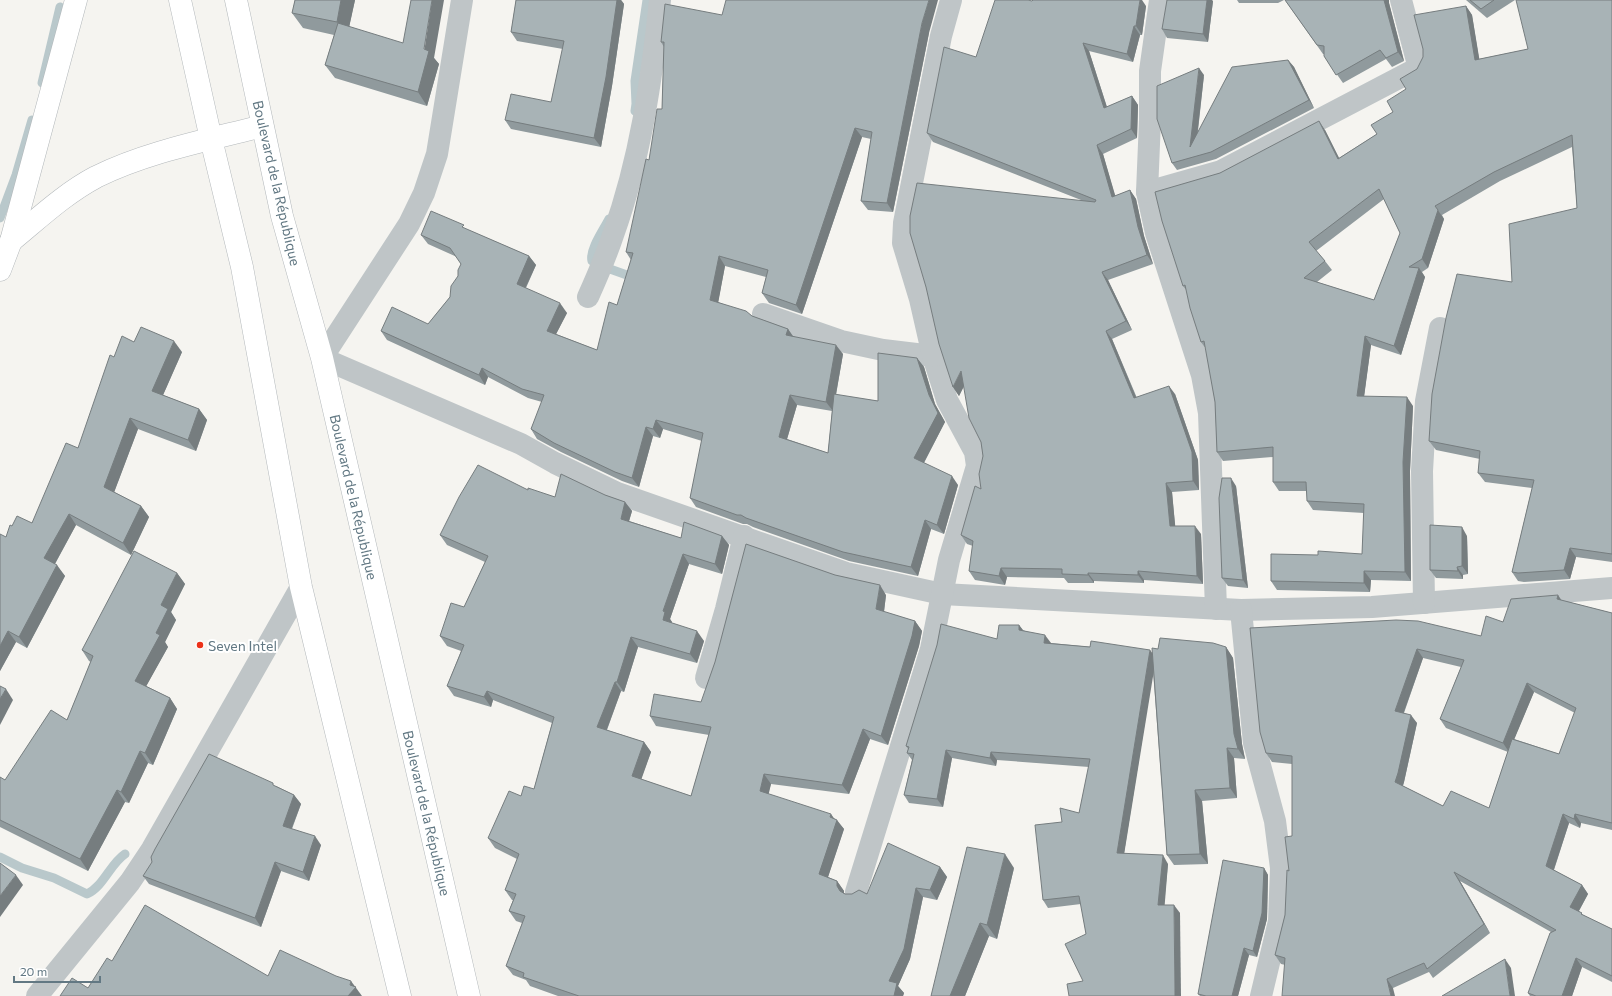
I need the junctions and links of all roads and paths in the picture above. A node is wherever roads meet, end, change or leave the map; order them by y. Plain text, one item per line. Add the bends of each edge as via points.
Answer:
1 (76, 0) edge
2 (180, 0) edge
3 (236, 0) edge
4 (462, 0) edge
5 (660, 0) edge
6 (951, 0) edge
7 (1160, 0) edge
8 (1401, 0) edge
9 (262, 126) junction
10 (211, 139) junction
11 (1147, 192) junction
12 (11, 242) junction
13 (0, 270) edge
14 (588, 298) dead end
15 (763, 314) dead end
16 (1440, 328) dead end
17 (933, 356) junction
18 (322, 358) junction
19 (744, 536) junction
20 (301, 587) junction
21 (1612, 588) edge
22 (942, 594) junction
23 (1424, 603) junction
24 (1216, 609) junction
25 (1241, 610) junction
26 (706, 678) dead end
27 (856, 892) edge
28 (471, 995) edge
29 (37, 996) edge
30 (400, 996) edge
31 (1261, 996) edge

1 - 12 main road
2 - 10 main road
3 - 9 main road, Boulevard de la République
4 - 18 street via 437,154 424,193 409,224
5 - 14 street via 646,108 632,169 613,235
6 - 17 street via 931,81 904,223 903,243 920,299
7 - 11 street via 1150,71
8 - 11 street via 1418,61 1414,70 1221,171
9 - 10 main road
9 - 18 main road, Boulevard de la République via 282,216
10 - 12 main road via 166,151 96,177 59,201
10 - 20 main road via 242,267
11 - 24 street via 1156,233 1202,375 1209,413
12 - 13 main road
15 - 17 street via 841,340 884,350
16 - 23 street via 1426,401 1422,471
17 - 22 street via 947,400 975,452 977,466 949,560
18 - 19 street via 521,444 617,493
18 - 28 main road, Boulevard de la République
19 - 22 street via 846,573
19 - 26 street
20 - 29 street via 152,849 130,882
20 - 30 main road
21 - 23 street
22 - 24 street
22 - 27 street via 931,649
23 - 25 street via 1372,607
24 - 25 street
25 - 31 street via 1254,743 1275,821 1281,868 1279,921

